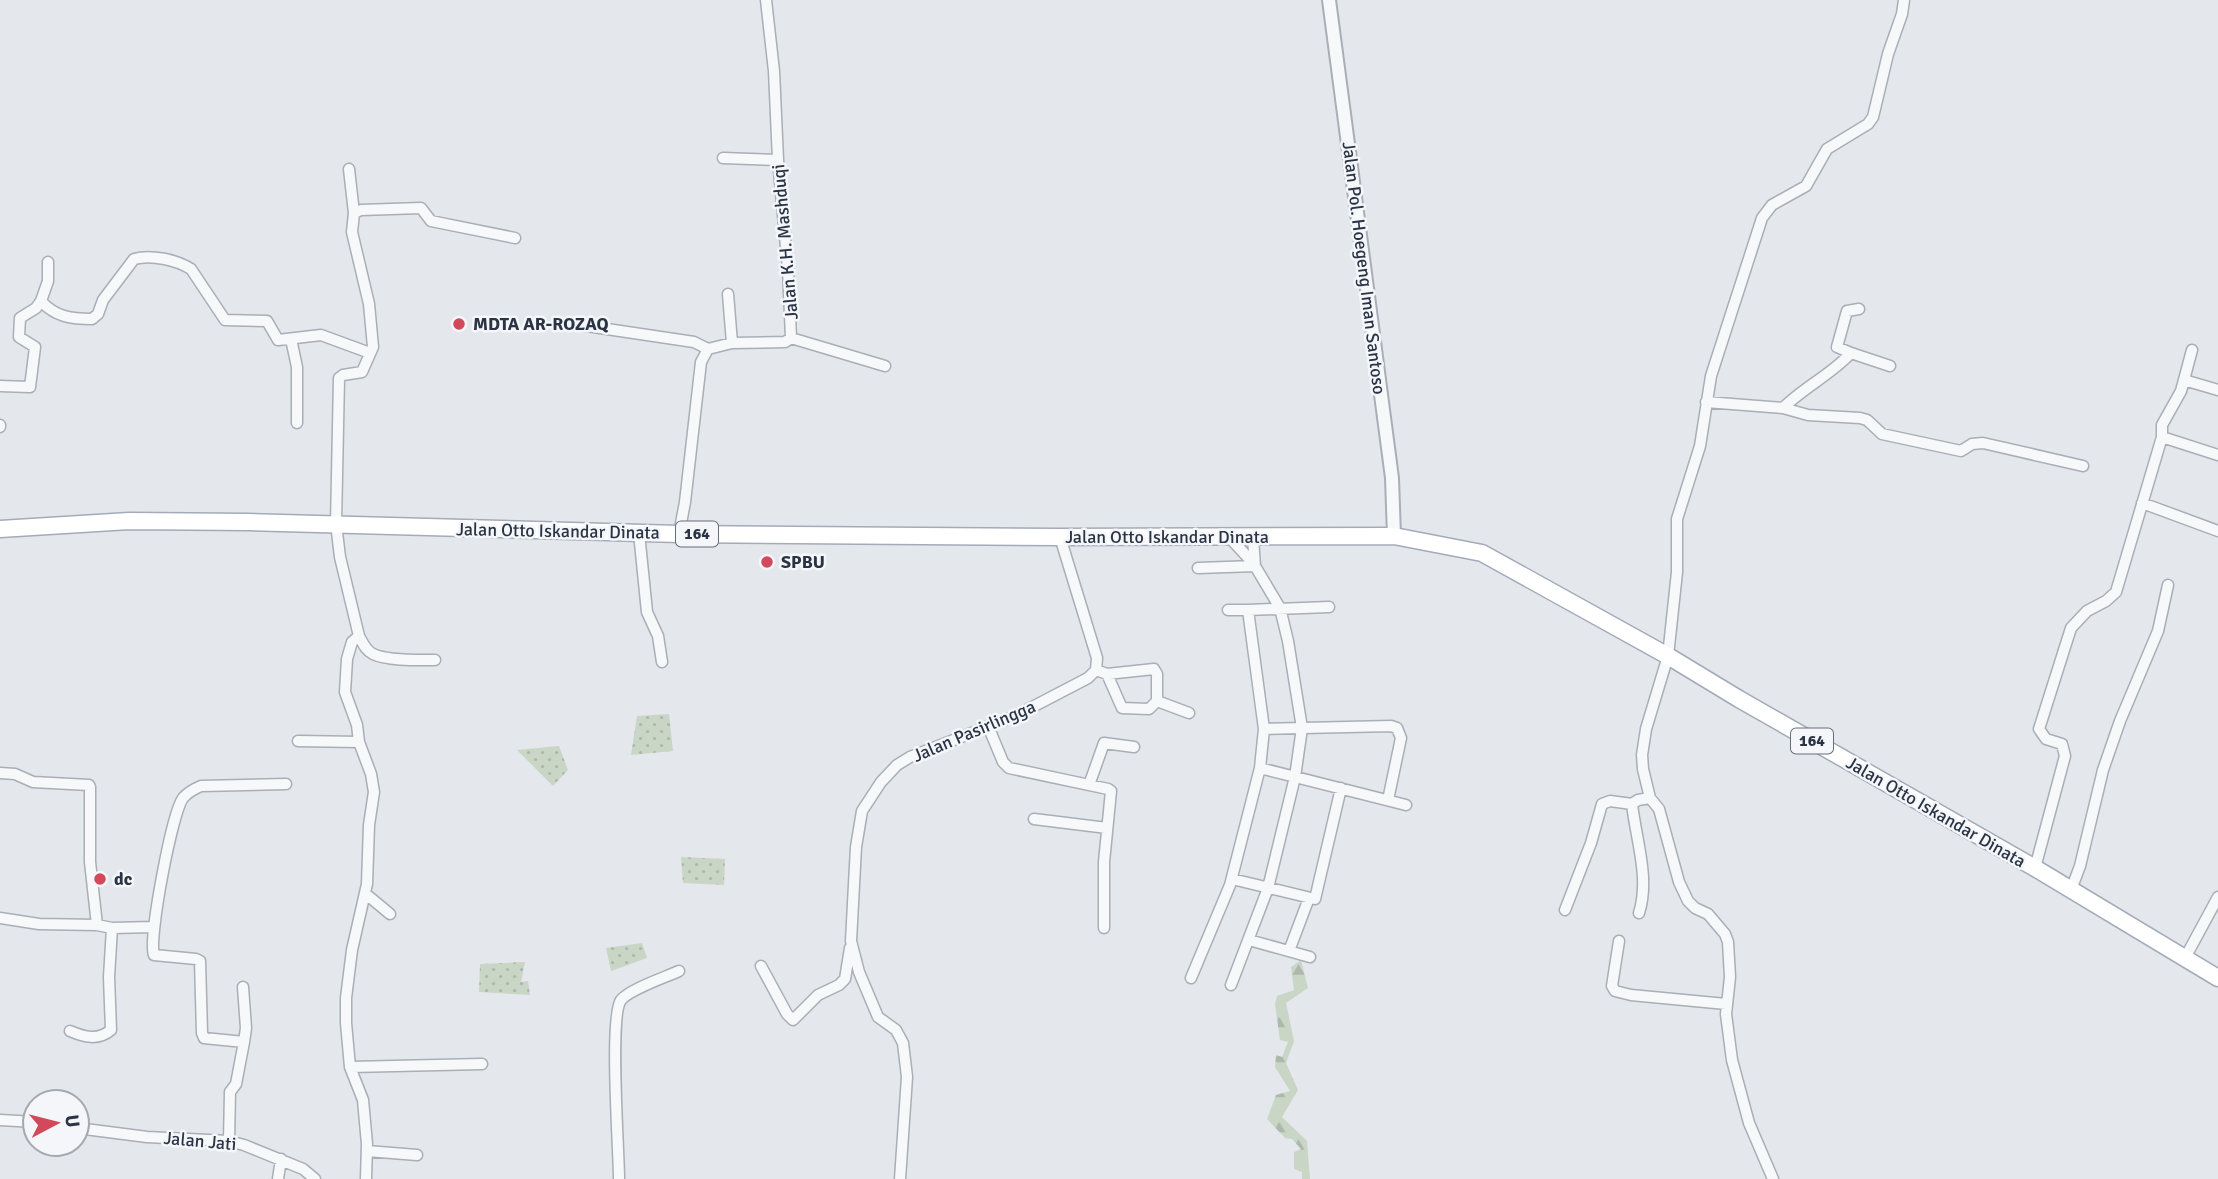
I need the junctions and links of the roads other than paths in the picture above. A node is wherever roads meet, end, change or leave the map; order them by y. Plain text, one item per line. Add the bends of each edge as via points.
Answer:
1 (766, 0) edge
2 (1329, 0) edge
3 (1904, 0) edge
4 (723, 158) dead end
5 (778, 160) junction
6 (349, 169) dead end
7 (354, 214) junction
8 (515, 238) dead end
9 (48, 262) dead end
10 (728, 294) dead end
11 (41, 301) junction
12 (1859, 309) dead end
13 (580, 326) dead end
14 (791, 338) junction
15 (291, 340) junction
16 (732, 343) junction
17 (708, 349) junction
18 (2192, 350) dead end
19 (370, 353) junction
20 (1851, 353) junction
21 (886, 366) dead end
22 (1890, 366) dead end
23 (2184, 380) junction
24 (0, 386) edge
25 (2218, 390) edge
26 (1706, 402) junction
27 (1783, 408) junction
28 (297, 422) dead end
29 (2162, 437) junction
30 (2218, 455) edge
31 (2084, 466) dead end
32 (2142, 503) junction
33 (336, 524) junction
34 (0, 529) edge
35 (2218, 531) edge
36 (639, 533) junction
37 (679, 534) junction
38 (1394, 536) junction
39 (1060, 537) junction
40 (1230, 538) junction
41 (1253, 538) junction
42 (1254, 565) junction
43 (1199, 568) dead end
44 (2168, 585) dead end
45 (1329, 607) dead end
46 (1280, 608) junction
47 (1228, 610) dead end
48 (1248, 610) junction
49 (359, 636) junction
50 (1668, 656) junction
51 (435, 660) dead end
52 (662, 662) dead end
53 (1096, 670) junction
54 (1107, 674) junction
55 (1157, 701) junction
56 (1189, 713) dead end
57 (988, 726) junction
58 (1301, 728) junction
59 (1264, 729) junction
60 (298, 741) dead end
61 (359, 742) junction
62 (1134, 747) dead end
63 (1260, 768) junction
64 (0, 773) edge
65 (1295, 777) junction
66 (286, 784) dead end
67 (1089, 785) junction
68 (1342, 788) junction
69 (1650, 798) junction
70 (1388, 800) junction
71 (1632, 804) junction
72 (1406, 805) dead end
73 (1034, 819) dead end
74 (1107, 828) junction
75 (2035, 868) junction
76 (1232, 880) junction
77 (1268, 888) junction
78 (2071, 890) junction
79 (366, 894) junction
80 (2218, 897) edge
81 (1308, 898) junction
82 (1565, 910) dead end
83 (1639, 913) dead end
84 (390, 914) dead end
85 (0, 918) edge
86 (97, 925) junction
87 (153, 927) junction
88 (112, 928) junction
89 (1104, 928) dead end
90 (1249, 940) junction
91 (852, 941) junction
92 (1619, 941) dead end
93 (1289, 951) junction
94 (1310, 957) dead end
95 (2185, 958) junction
96 (761, 966) dead end
97 (680, 971) dead end
98 (1191, 978) dead end
99 (2218, 978) edge
100 (1231, 985) dead end
101 (243, 987) dead end
102 (1726, 1004) junction
103 (70, 1031) dead end
104 (244, 1042) junction
105 (482, 1065) dead end
106 (350, 1067) junction
107 (0, 1120) edge
108 (21, 1121) edge
109 (91, 1130) edge
110 (229, 1141) junction
111 (367, 1151) junction
112 (417, 1155) dead end
113 (281, 1159) junction
114 (278, 1179) edge
115 (315, 1179) edge
116 (366, 1179) edge
117 (619, 1179) edge
118 (900, 1179) edge
119 (1773, 1179) edge

1 - 5 street, Jalan K.H. Mashduqi
2 - 38 street, Jalan Pol. Hoegeng Iman Santoso via 1392,478
3 - 26 street via 1873,117 1827,149 1806,186 1772,205 1762,218
4 - 5 street
5 - 14 street, Jalan K.H. Mashduqi
6 - 7 street
7 - 8 street via 368,209 421,208 431,221
7 - 19 street via 352,232 369,304
9 - 11 street
10 - 16 street
11 - 15 street via 49,311 72,319 92,319 134,259 165,260 191,269 224,320 267,321 278,340
11 - 24 street via 20,318 18,327 19,337 35,347 30,387
12 - 20 street via 1847,311 1837,341 1837,347
13 - 17 street via 694,342
14 - 16 street, Jalan K.H. Mashduqi
14 - 21 street
15 - 19 street via 321,335
15 - 28 street via 297,367
16 - 17 street, Jalan K.H. Mashduqi
17 - 37 street via 701,362
18 - 23 street
19 - 33 street via 362,372 339,378
20 - 22 street
20 - 27 street
23 - 25 street
23 - 29 street via 2162,425
26 - 27 street
26 - 50 street via 1700,446 1677,519
27 - 31 street via 1867,420 1882,434 1961,451 1983,443
29 - 30 street
29 - 32 street
32 - 35 street
32 - 75 street via 2116,592 2071,628 2041,723 2042,735 2062,744 2064,756
33 - 34 main road, Jalan Otto Iskandar Dinata / 164 via 129,522
33 - 36 main road, Jalan Otto Iskandar Dinata / 164
33 - 49 street
36 - 37 main road, Jalan Otto Iskandar Dinata / 164
36 - 52 street via 647,612 659,636
37 - 39 main road, Jalan Otto Iskandar Dinata / 164
38 - 41 main road, Jalan Otto Iskandar Dinata / 164
38 - 50 main road, Jalan Otto Iskandar Dinata / 164 via 1482,553
39 - 40 main road, Jalan Otto Iskandar Dinata / 164
39 - 53 street via 1097,658
40 - 41 main road, Jalan Otto Iskandar Dinata / 164
40 - 42 street
41 - 42 street
42 - 43 street
42 - 46 street
44 - 78 street via 2158,631 2104,770
45 - 46 street
46 - 48 street
46 - 58 street
47 - 48 street
48 - 59 street
49 - 51 street via 373,654
49 - 61 street via 347,659 345,692
50 - 69 street via 1642,755
50 - 75 main road, Jalan Otto Iskandar Dinata / 164
53 - 54 street
53 - 57 street, Jalan Pasirlingga
54 - 55 street via 1122,708 1149,709
54 - 55 street via 1154,669
55 - 56 street
57 - 67 street via 1009,768
57 - 91 street, Jalan Pasirlingga via 910,757 897,765 870,797 862,811 856,847
58 - 59 street
58 - 65 street
58 - 70 street via 1397,728 1401,738
59 - 63 street
60 - 61 street
61 - 79 street via 374,792
62 - 67 street via 1104,743
63 - 65 street
63 - 76 street
64 - 86 street via 33,782 89,786
65 - 68 street
65 - 77 street
66 - 87 street via 201,786 183,798
67 - 74 street via 1111,791
68 - 70 street
68 - 81 street via 1317,897
69 - 71 street
69 - 102 street via 1659,809 1688,901 1708,914 1728,942
70 - 72 street
71 - 82 street via 1602,804
71 - 83 street via 1644,884
73 - 74 street
74 - 89 street
75 - 78 main road, Jalan Otto Iskandar Dinata / 164
76 - 77 street
76 - 98 street
77 - 81 street
77 - 90 street
78 - 95 main road, Jalan Otto Iskandar Dinata / 164
79 - 84 street
79 - 106 street via 348,971
80 - 95 street
81 - 93 street
85 - 86 street
86 - 88 street
87 - 88 street
87 - 104 street via 154,955 200,961 204,1038
88 - 103 street via 111,1030 86,1038
90 - 93 street
90 - 100 street
91 - 96 street via 845,979 818,995 793,1020
91 - 118 street, Jalan Pasirlingga via 878,1017 896,1030 903,1042 907,1077
92 - 102 street via 1615,991
93 - 94 street
95 - 99 main road, Jalan Otto Iskandar Dinata / 164
97 - 117 street via 624,997 618,1006
101 - 104 street
102 - 119 street via 1741,1099
104 - 110 street via 236,1084 230,1090
105 - 106 street
106 - 111 street via 363,1100
107 - 108 street
109 - 110 street, Jalan Jati
110 - 113 street, Jalan Jati
111 - 112 street
111 - 116 street
113 - 114 street
113 - 115 street, Jalan Jati

